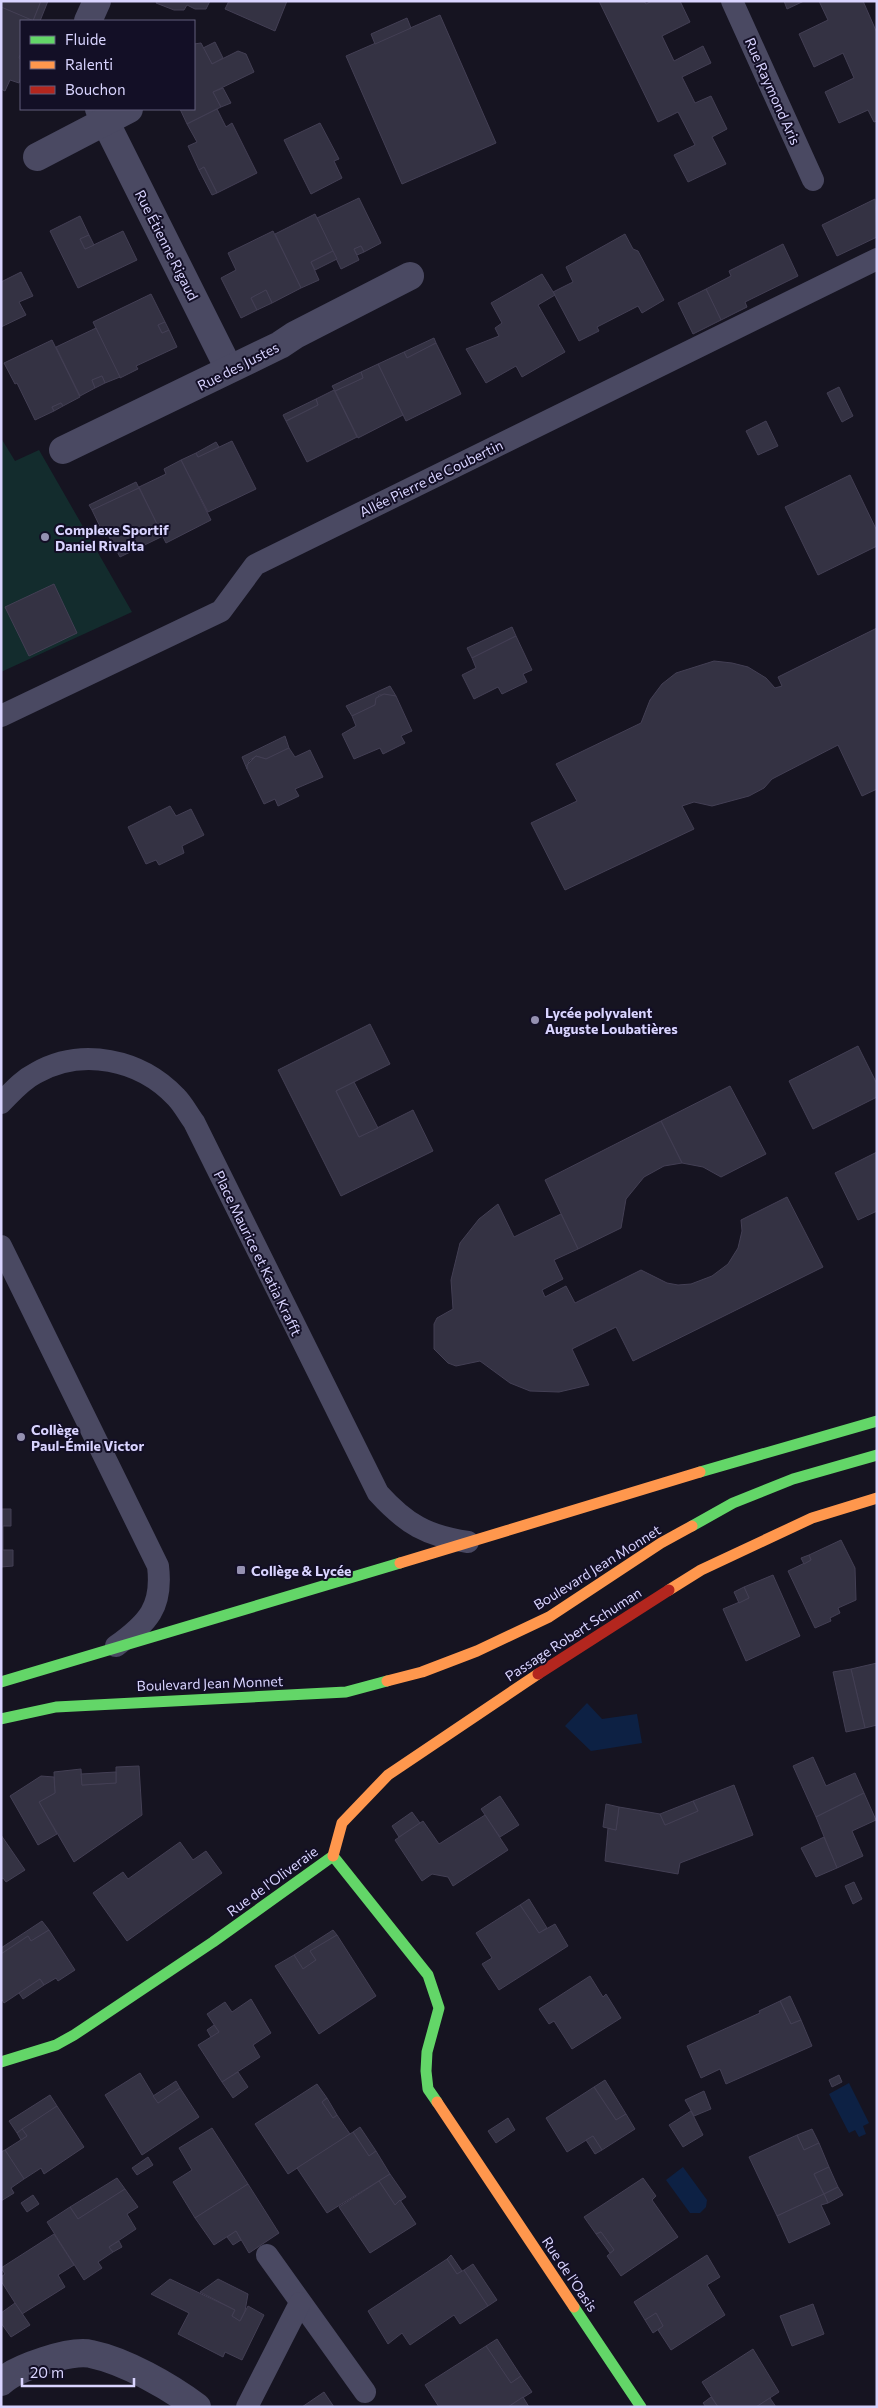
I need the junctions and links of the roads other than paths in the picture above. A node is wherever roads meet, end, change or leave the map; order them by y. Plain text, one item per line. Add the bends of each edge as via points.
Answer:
1 (97, 1) edge
2 (732, 1) edge
3 (88, 20) edge
4 (124, 110) edge
5 (102, 115) edge
6 (37, 157) dead end
7 (813, 180) dead end
8 (877, 258) edge
9 (410, 276) dead end
10 (229, 369) junction
11 (63, 450) dead end
12 (1, 716) edge
13 (1, 1103) edge
14 (1, 1246) edge
15 (877, 1421) edge
16 (877, 1455) edge
17 (877, 1498) edge
18 (470, 1542) junction
19 (112, 1650) junction
20 (1, 1682) edge
21 (1, 1719) edge
22 (333, 1856) junction
23 (1, 2062) edge
24 (474, 2158) joint
25 (266, 2255) dead end
26 (300, 2303) junction
27 (1, 2382) edge
28 (364, 2392) dead end
29 (197, 2407) edge
30 (247, 2407) edge
31 (641, 2407) edge

1 - 3 street
2 - 7 lane, Rue Raymond Aris
4 - 5 street
5 - 6 street
5 - 10 street, Rue Étienne Rigaud
8 - 12 lane, Allée Pierre de Coubertin via 255,564 221,611
9 - 10 street, Rue des Justes
10 - 11 street, Rue des Justes
13 - 18 lane, Place Maurice et Katia Krafft via 36,1072 70,1060 100,1059 129,1065 155,1078 177,1097 194,1122 378,1493 398,1515 420,1529 443,1538
14 - 19 lane via 158,1566 160,1586 154,1610 135,1633
15 - 18 street
16 - 21 street, Boulevard Jean Monnet via 793,1479 733,1503 661,1543 549,1616 477,1651 422,1672 346,1692 56,1706
17 - 22 street, Passage Robert Schuman via 812,1518 701,1570 591,1640 388,1775 342,1823
18 - 19 street
19 - 20 street
22 - 23 street, Rue de l'Oliveraie via 213,1942 74,2035 43,2050
22 - 24 street, Rue de l'Oliveraie via 428,1975 439,2008 427,2052 428,2088
24 - 31 street, Rue de l'Oasis
25 - 26 lane
26 - 28 lane
26 - 30 lane
27 - 29 street via 42,2360 89,2353 115,2361 180,2394

